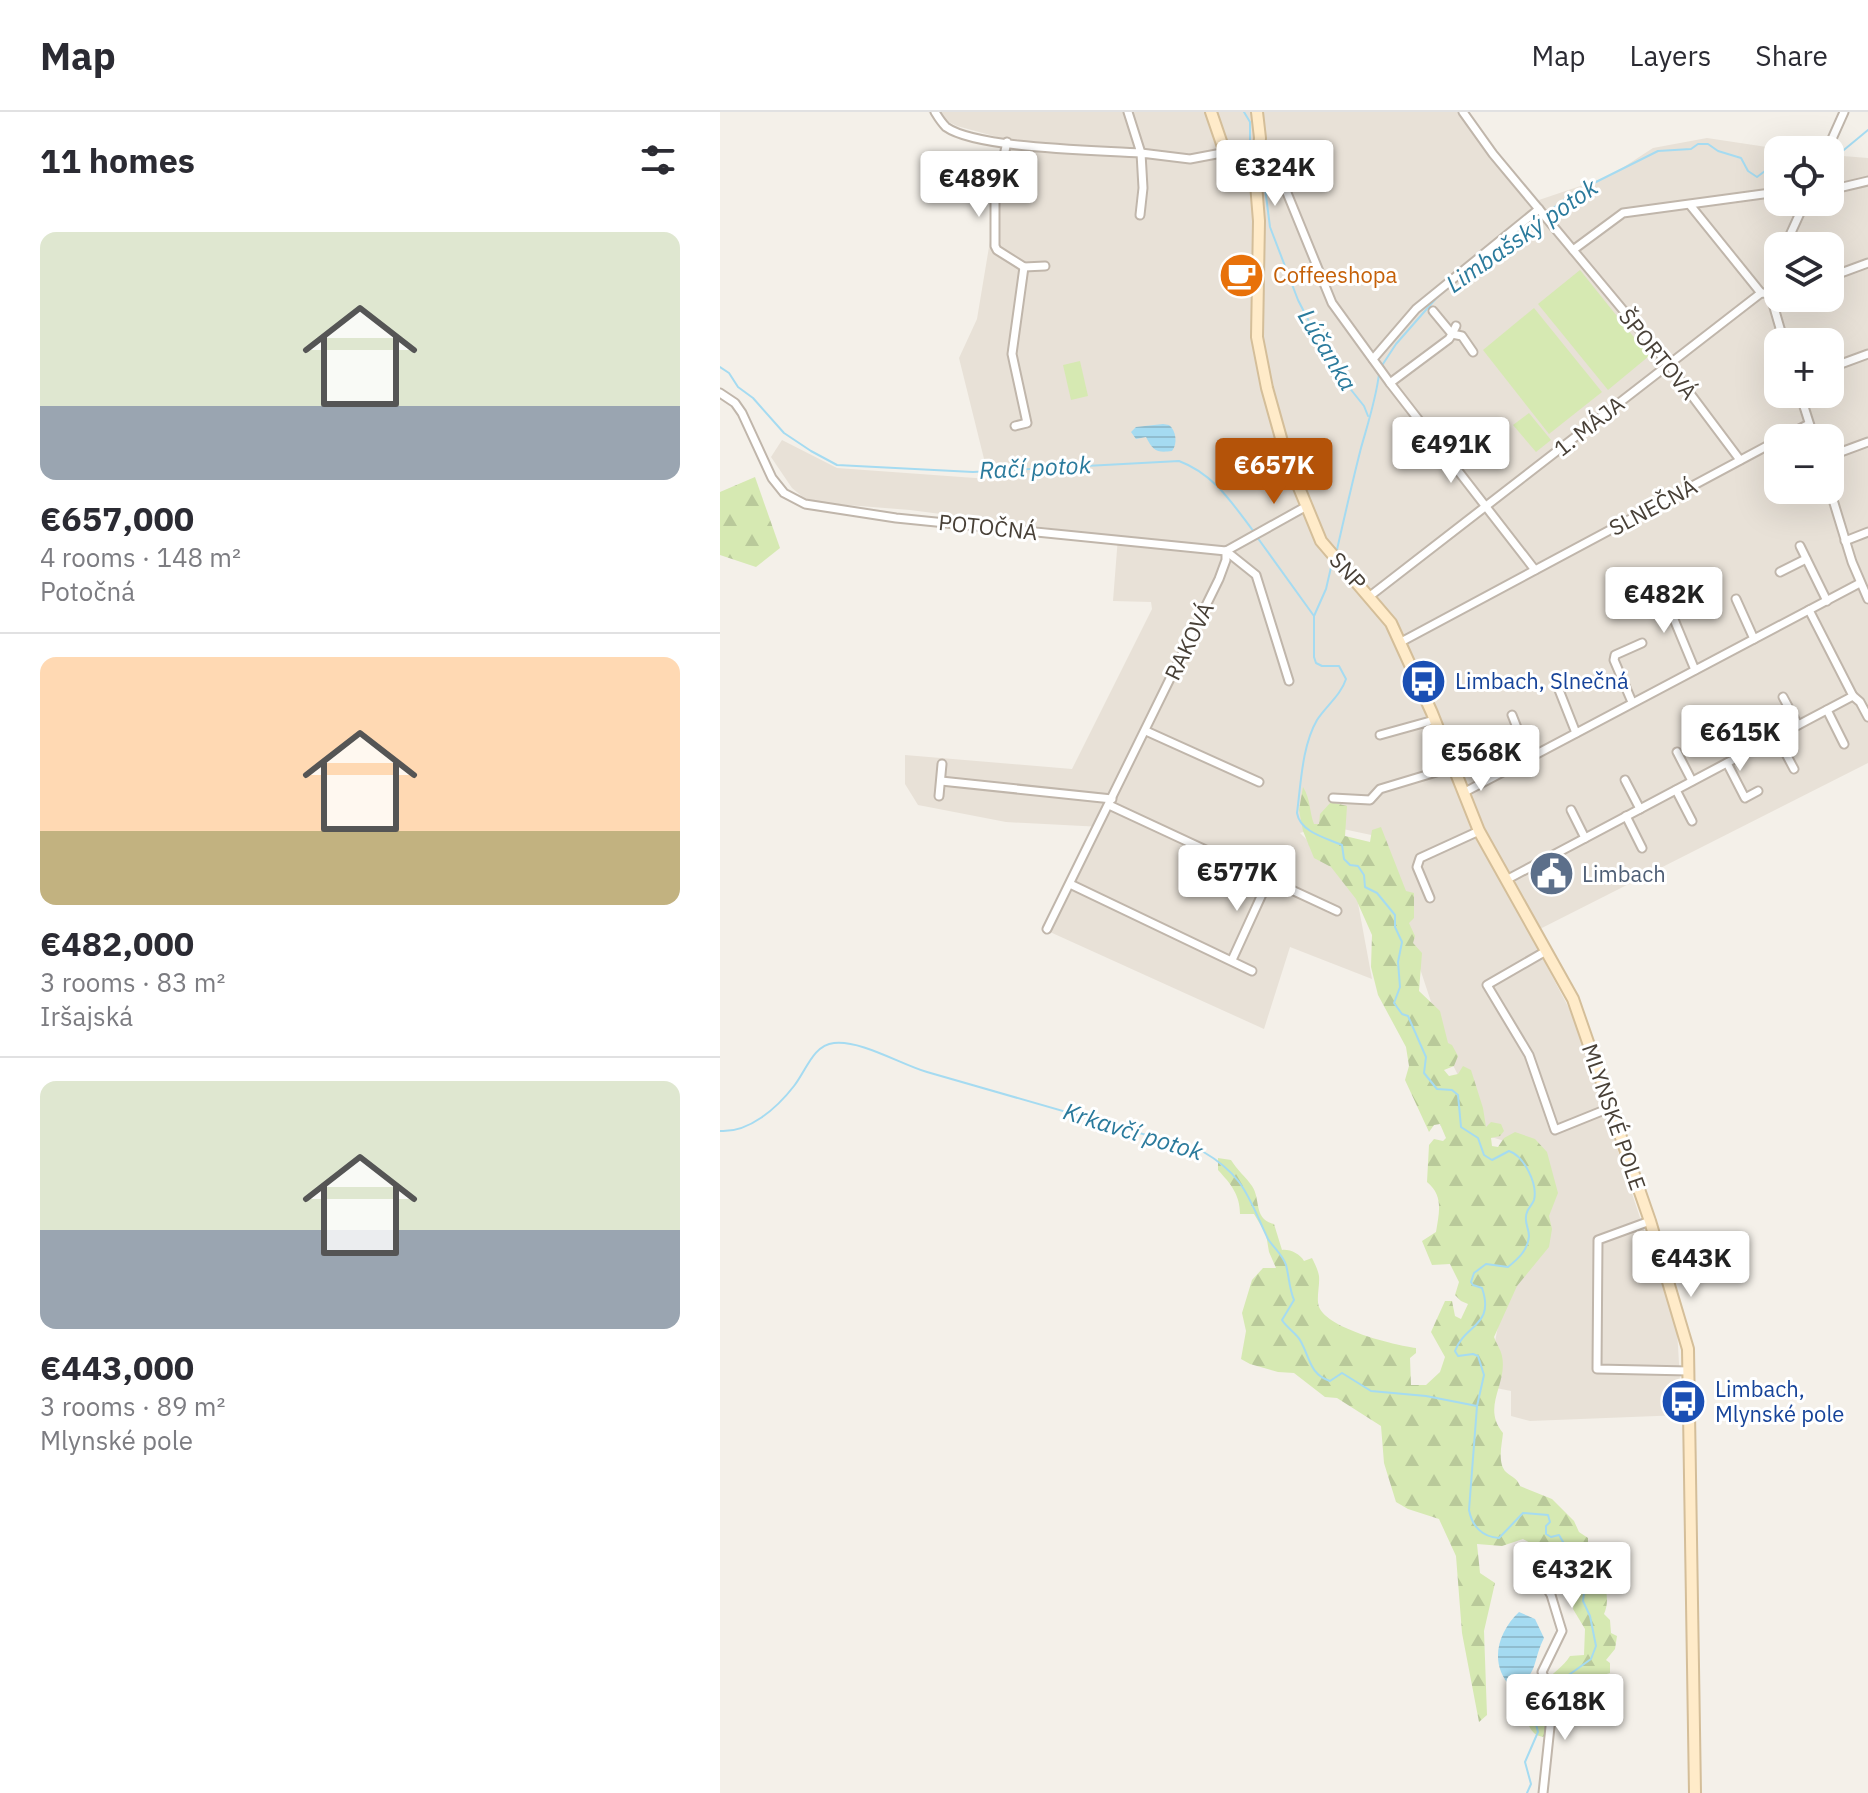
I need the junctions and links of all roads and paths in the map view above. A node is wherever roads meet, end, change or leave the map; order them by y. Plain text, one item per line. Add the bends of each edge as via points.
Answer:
1 (935, 112) edge
2 (1128, 112) edge
3 (1211, 112) edge
4 (1257, 112) edge
5 (1463, 112) edge
6 (1844, 112) edge
7 (1833, 136) edge
8 (1007, 142) junction
9 (1227, 152) junction
10 (1141, 153) junction
11 (1259, 175) junction
12 (1868, 181) edge
13 (1844, 187) edge
14 (1764, 194) edge
15 (1690, 205) junction
16 (1540, 210) junction
17 (1140, 215) dead end
18 (1573, 250) junction
19 (1868, 263) edge
20 (1045, 266) dead end
21 (1024, 267) junction
22 (1844, 272) edge
23 (1761, 293) junction
24 (1764, 293) edge
25 (1433, 311) dead end
26 (1454, 330) junction
27 (1473, 352) dead end
28 (1868, 354) edge
29 (1844, 363) edge
30 (1668, 364) junction
31 (1377, 366) junction
32 (1390, 383) junction
33 (720, 393) edge
34 (1804, 408) edge
35 (1037, 421) dead end
36 (1027, 423) junction
37 (1809, 424) edge
38 (1015, 426) dead end
39 (1868, 442) edge
40 (1764, 447) edge
41 (1844, 451) edge
42 (1740, 460) junction
43 (1834, 504) edge
44 (1486, 505) junction
45 (1305, 507) junction
46 (1868, 532) edge
47 (1845, 541) junction
48 (1800, 546) dead end
49 (1226, 551) junction
50 (1806, 559) junction
51 (1535, 570) junction
52 (1780, 572) dead end
53 (1860, 583) junction
54 (1661, 588) dead end
55 (1370, 596) junction
56 (1736, 599) dead end
57 (1868, 599) edge
58 (1827, 601) junction
59 (1809, 610) junction
60 (1754, 639) junction
61 (1401, 642) junction
62 (1642, 643) dead end
63 (1695, 670) junction
64 (1289, 681) dead end
65 (1559, 690) dead end
66 (1853, 696) junction
67 (1783, 697) dead end
68 (1632, 702) junction
69 (1827, 710) junction
70 (1512, 715) dead end
71 (1433, 716) junction
72 (1868, 717) edge
73 (1730, 724) dead end
74 (1798, 725) junction
75 (1146, 731) junction
76 (1576, 733) junction
77 (1380, 735) dead end
78 (1777, 737) junction
79 (1844, 744) dead end
80 (1677, 752) dead end
81 (1745, 753) junction
82 (1529, 758) junction
83 (1727, 763) junction
84 (942, 764) dead end
85 (1453, 767) junction
86 (1794, 769) dead end
87 (1625, 780) dead end
88 (941, 781) junction
89 (1692, 781) junction
90 (1259, 782) dead end
91 (1676, 790) junction
92 (1758, 791) dead end
93 (1463, 793) junction
94 (939, 796) dead end
95 (1333, 798) dead end
96 (1111, 802) junction
97 (1640, 809) junction
98 (1571, 810) dead end
99 (1626, 816) junction
100 (1692, 821) dead end
101 (1479, 831) junction
102 (1585, 838) junction
103 (1642, 848) dead end
104 (1269, 879) junction
105 (1506, 880) junction
106 (1070, 884) junction
107 (1430, 898) dead end
108 (1337, 911) dead end
109 (1047, 929) dead end
110 (1546, 951) junction
111 (1232, 960) junction
112 (1252, 971) dead end
113 (1612, 1107) junction
114 (1650, 1221) junction
115 (1689, 1371) junction
116 (1527, 1573) dead end
117 (1543, 1793) edge
118 (1695, 1793) edge

1 - 8 street via 947,127 972,138
2 - 10 street
3 - 9 street
4 - 11 street, SNP
5 - 16 street, ŠPORTOVÁ
6 - 7 street
8 - 10 street
8 - 21 street via 995,196 995,246
9 - 10 street via 1190,159
9 - 11 street via 1247,181
10 - 17 street
11 - 31 street via 1283,183 1332,303
11 - 45 street, SNP via 1258,347 1277,430
12 - 13 street
14 - 15 street
15 - 18 street via 1623,213
15 - 23 street
16 - 18 street, ŠPORTOVÁ
16 - 31 street via 1416,309
18 - 30 street, ŠPORTOVÁ
19 - 22 street
20 - 21 street
21 - 36 street via 1012,354
23 - 24 street
23 - 30 street, 1. MÁJA
25 - 26 street
26 - 27 street
26 - 32 street via 1446,342
28 - 29 street
30 - 42 street, ŠPORTOVÁ
30 - 44 street, 1. MÁJA
31 - 32 street
32 - 44 street
33 - 49 street, POTOČNÁ via 742,413 772,478 784,493 805,504
34 - 37 street
35 - 36 street
36 - 38 street
39 - 41 street
40 - 42 street, SLNEČNÁ
42 - 51 street, SLNEČNÁ
43 - 47 street
44 - 51 street
44 - 55 street, 1. MÁJA
45 - 49 street
45 - 55 street, SNP via 1330,553
46 - 47 street
47 - 53 street
48 - 50 street
49 - 64 street via 1256,575
49 - 75 street, RAKOVÁ via 1219,579
50 - 52 street
50 - 58 street
51 - 61 street, SLNEČNÁ
53 - 57 street
53 - 58 street
54 - 63 street
55 - 61 street, SNP
56 - 60 street
58 - 59 street
59 - 60 street
59 - 66 street
60 - 63 street
61 - 71 street, SNP
62 - 68 street via 1614,660
63 - 68 street
65 - 76 street
66 - 69 street
66 - 72 street
67 - 74 street
68 - 76 street
69 - 74 street
69 - 79 street
70 - 82 street
71 - 77 street
71 - 85 street, SNP
73 - 81 street
74 - 78 street
75 - 90 street
75 - 96 street, RAKOVÁ
76 - 82 street
78 - 81 street
78 - 86 street
80 - 89 street
81 - 83 street
82 - 93 street
83 - 89 street
83 - 92 street via 1745,798
84 - 88 street
85 - 93 street, SNP
85 - 95 street via 1380,789 1370,800
87 - 97 street
88 - 94 street
88 - 96 street
89 - 91 street
91 - 97 street
91 - 100 street
93 - 101 street, MLYNSKÉ POLE
96 - 104 street
96 - 106 street, RAKOVÁ
97 - 99 street
98 - 102 street
99 - 102 street
99 - 103 street
101 - 105 street, MLYNSKÉ POLE
101 - 107 street via 1420,858 1417,867
102 - 105 street
104 - 108 street
104 - 111 street
105 - 110 street, MLYNSKÉ POLE
106 - 109 street, RAKOVÁ
106 - 111 street
110 - 113 street, MLYNSKÉ POLE via 1573,999
110 - 113 street via 1487,985 1529,1055 1555,1130
111 - 112 street
113 - 114 street, MLYNSKÉ POLE
114 - 115 street, MLYNSKÉ POLE via 1688,1349
114 - 115 street via 1598,1240 1597,1369
115 - 118 street, MLYNSKÉ POLE
116 - 117 street via 1539,1575 1546,1585 1562,1631 1542,1672 1552,1708

